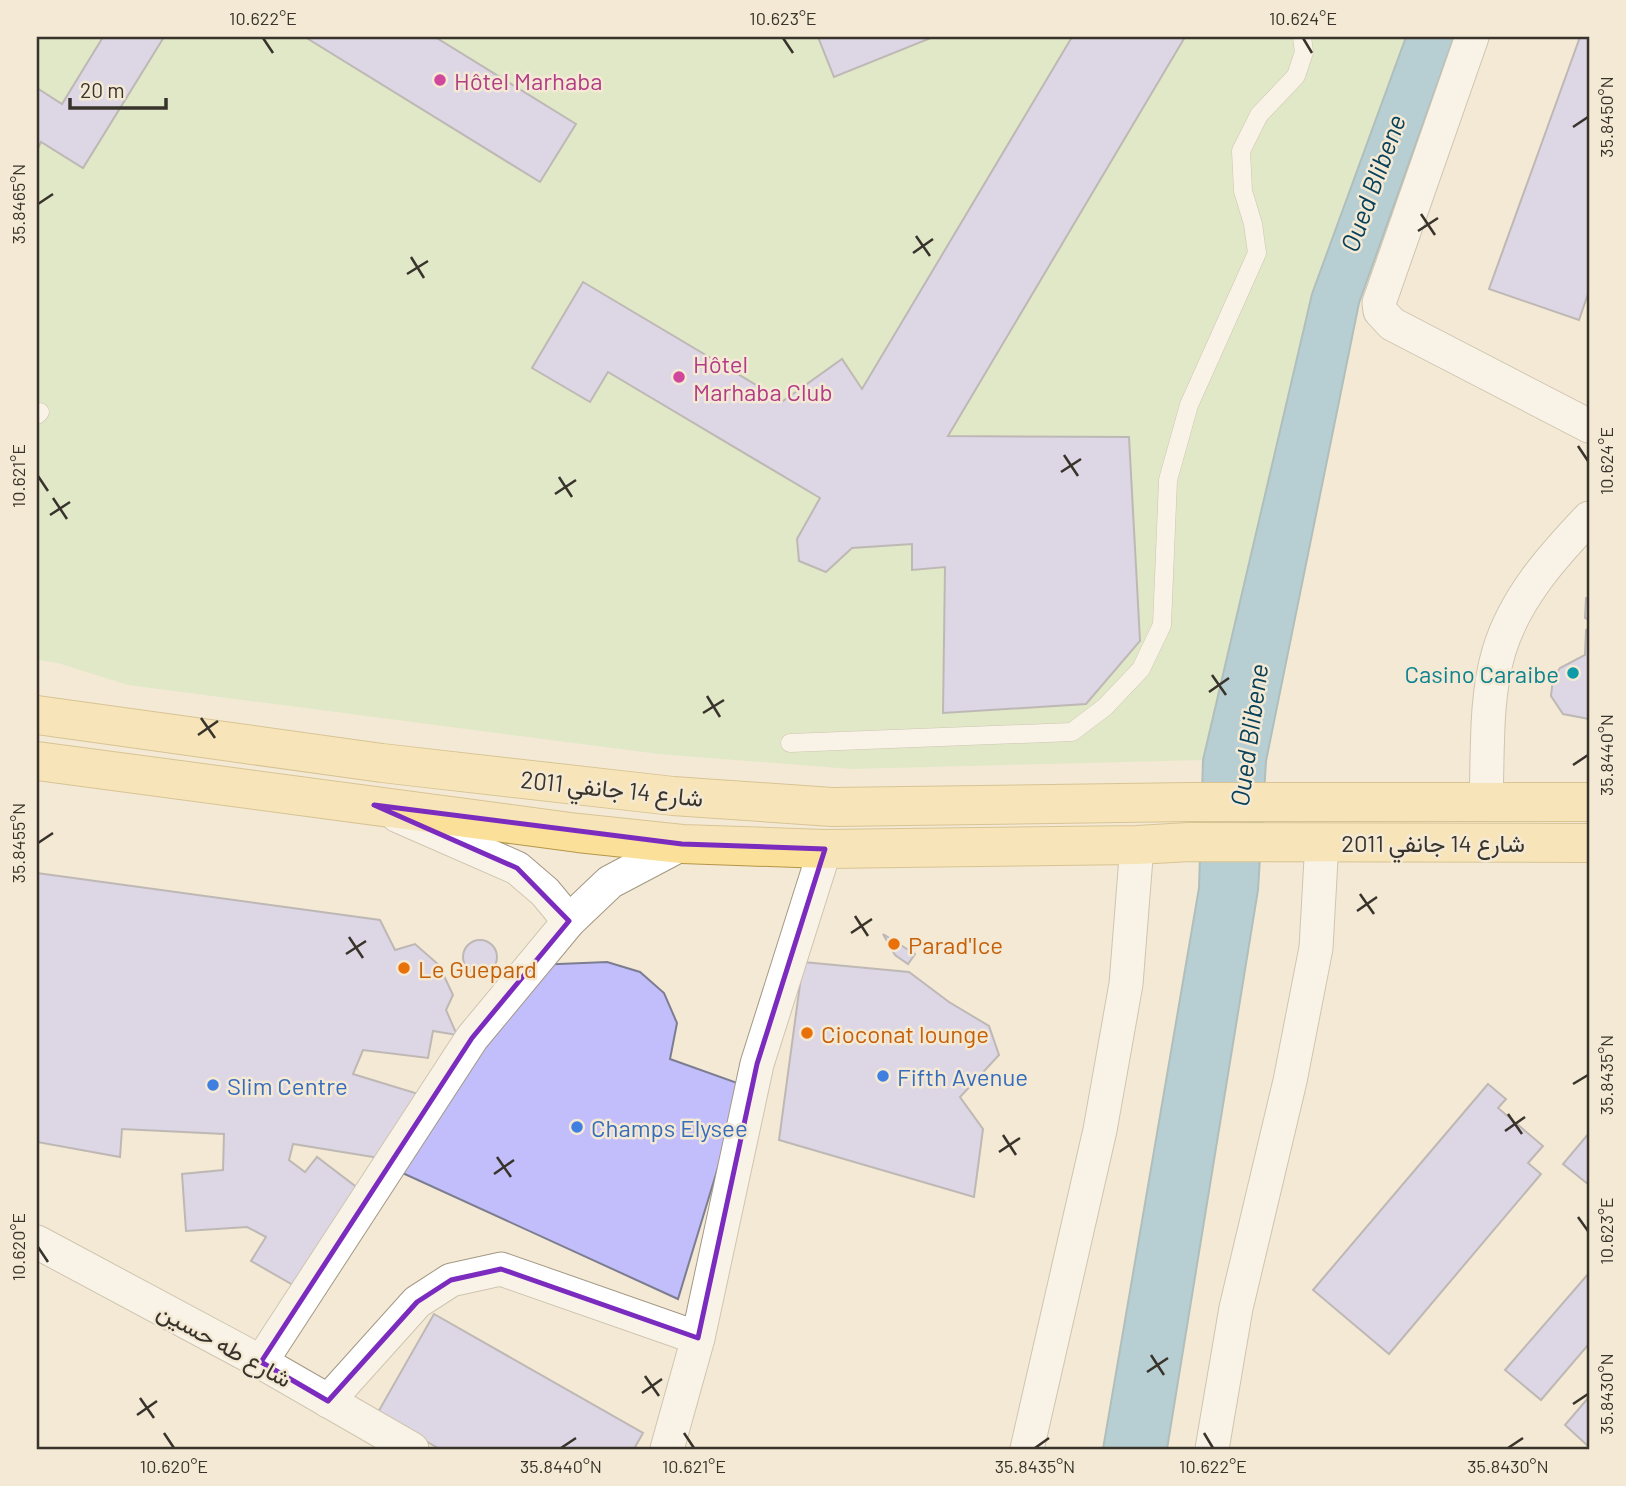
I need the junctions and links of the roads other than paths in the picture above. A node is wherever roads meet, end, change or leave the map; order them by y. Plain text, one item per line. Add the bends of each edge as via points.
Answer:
1 (1302, 37) edge
2 (1472, 37) edge
3 (1589, 426) edge
4 (1589, 518) edge
5 (37, 715) edge
6 (790, 743) dead end
7 (37, 761) edge
8 (1486, 801) junction
9 (1589, 802) edge
10 (374, 805) junction
11 (1322, 841) junction
12 (1589, 843) edge
13 (682, 844) junction
14 (1137, 845) junction
15 (825, 849) junction
16 (569, 921) junction
17 (37, 1242) edge
18 (698, 1338) junction
19 (261, 1362) junction
20 (328, 1401) junction
21 (412, 1449) edge
22 (667, 1449) edge
23 (1027, 1449) edge
24 (1212, 1449) edge

1 - 6 lane via 1304,52 1296,76 1259,115 1241,151 1243,191 1257,253 1189,405 1168,480 1161,625 1141,669 1105,707 1072,732
2 - 3 street via 1409,212 1380,311 1392,324
4 - 8 street via 1554,555 1520,602 1499,650 1491,694
5 - 8 main road, شارع 14 جانفي 2011 via 382,763 673,796 832,807
7 - 10 main road, شارع 14 جانفي 2011
8 - 9 main road, شارع 14 جانفي 2011
10 - 13 main road, شارع 14 جانفي 2011
10 - 16 street via 517,868
11 - 12 main road, شارع 14 جانفي 2011
11 - 14 main road, شارع 14 جانفي 2011
11 - 24 street via 1316,947 1290,1081 1236,1308
13 - 15 main road, شارع 14 جانفي 2011
13 - 16 street via 610,882
14 - 15 main road, شارع 14 جانفي 2011
14 - 23 street via 1126,984 1100,1130
15 - 18 street via 757,1063
16 - 19 street via 472,1038
17 - 19 street, شارع طه حسين
18 - 20 street via 501,1269 451,1280 417,1302
18 - 22 street
19 - 20 street, شارع طه حسين
20 - 21 street, شارع طه حسين

